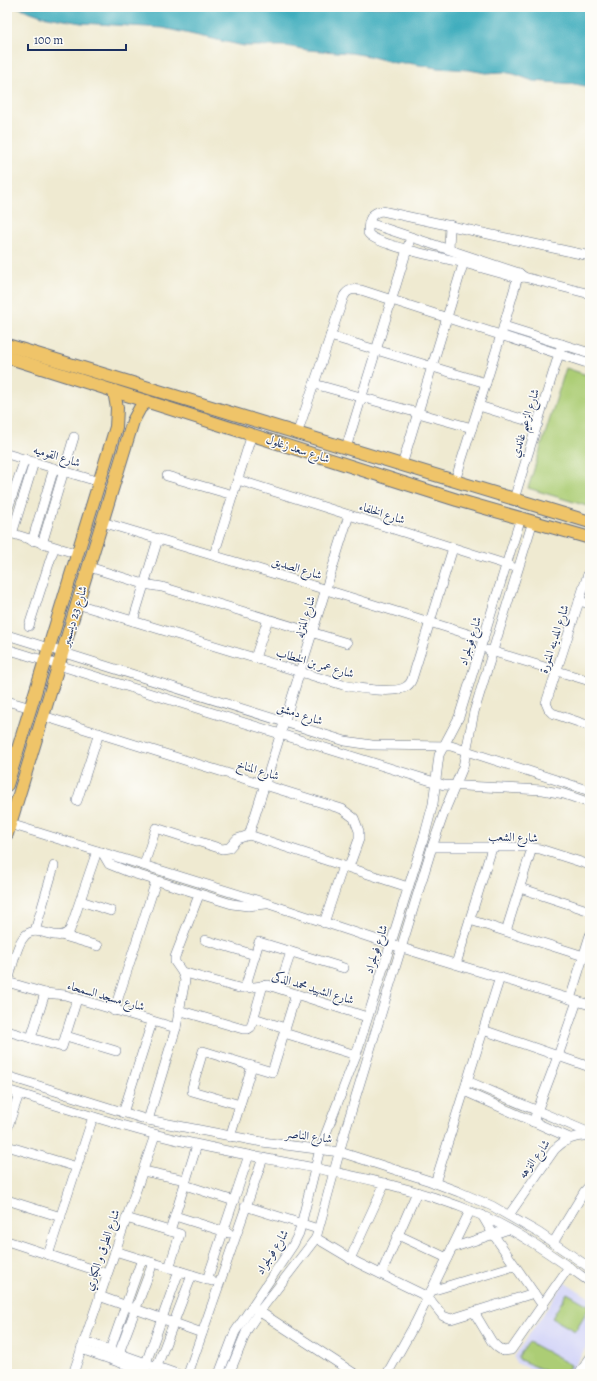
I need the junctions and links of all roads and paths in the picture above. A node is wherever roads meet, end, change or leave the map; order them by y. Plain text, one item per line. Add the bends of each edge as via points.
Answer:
1 (369, 223) junction
2 (450, 225) junction
3 (411, 237) junction
4 (408, 249) junction
5 (449, 250) junction
6 (590, 256) edge
7 (465, 259) junction
8 (520, 276) junction
9 (590, 294) edge
10 (392, 300) junction
11 (447, 317) junction
12 (502, 330) junction
13 (330, 336) junction
14 (7, 344) edge
15 (562, 344) junction
16 (377, 350) junction
17 (590, 353) edge
18 (559, 354) junction
19 (7, 357) edge
20 (590, 364) edge
21 (432, 367) junction
22 (486, 383) junction
23 (314, 384) junction
24 (114, 391) junction
25 (362, 398) junction
26 (147, 401) junction
27 (479, 406) junction
28 (418, 413) junction
29 (538, 424) junction
30 (116, 427) junction
31 (472, 428) junction
32 (131, 430) junction
33 (252, 434) junction
34 (297, 434) junction
35 (74, 437) dead end
36 (346, 448) junction
37 (7, 454) edge
38 (377, 458) junction
39 (29, 461) junction
40 (402, 465) junction
41 (54, 468) junction
42 (64, 471) junction
43 (372, 473) junction
44 (167, 476) dead end
45 (238, 480) junction
46 (455, 481) junction
47 (100, 482) junction
48 (233, 495) junction
49 (514, 499) junction
50 (7, 511) edge
51 (349, 515) junction
52 (520, 517) junction
53 (533, 521) junction
54 (102, 522) junction
55 (590, 522) edge
56 (9, 533) edge
57 (590, 538) edge
58 (158, 539) junction
59 (32, 541) junction
60 (42, 544) junction
61 (54, 548) junction
62 (453, 548) junction
63 (78, 554) junction
64 (214, 555) junction
65 (506, 565) junction
66 (89, 567) junction
67 (590, 568) edge
68 (518, 569) junction
69 (144, 584) junction
70 (326, 590) junction
71 (579, 601) junction
72 (78, 604) junction
73 (590, 604) edge
74 (268, 619) junction
75 (133, 621) junction
76 (431, 622) junction
77 (29, 626) dead end
78 (313, 633) junction
79 (7, 635) edge
80 (484, 639) junction
81 (347, 643) dead end
82 (7, 648) edge
83 (49, 648) junction
84 (481, 648) junction
85 (63, 652) junction
86 (494, 652) junction
87 (255, 658) junction
88 (45, 660) junction
89 (59, 665) junction
90 (556, 671) junction
91 (300, 672) junction
92 (590, 681) edge
93 (7, 701) edge
94 (31, 708) junction
95 (43, 716) junction
96 (285, 721) junction
97 (590, 726) edge
98 (99, 733) junction
99 (281, 734) junction
100 (444, 745) junction
101 (467, 750) junction
102 (435, 782) junction
103 (7, 785) edge
104 (265, 785) junction
105 (456, 786) junction
106 (590, 791) edge
107 (77, 801) dead end
108 (590, 803) edge
109 (9, 829) edge
110 (249, 835) junction
111 (432, 847) junction
112 (492, 848) junction
113 (532, 848) junction
114 (99, 851) junction
115 (144, 865) junction
116 (590, 865) edge
117 (54, 866) dead end
118 (347, 867) junction
119 (156, 881) junction
120 (408, 887) junction
121 (520, 888) junction
122 (199, 894) junction
123 (81, 901) junction
124 (269, 904) junction
125 (111, 911) dead end
126 (590, 911) edge
127 (470, 920) junction
128 (324, 923) junction
129 (35, 931) junction
130 (506, 931) junction
131 (590, 935) edge
132 (64, 936) junction
133 (205, 940) dead end
134 (391, 944) junction
135 (98, 946) dead end
136 (402, 948) junction
137 (291, 952) junction
138 (255, 955) junction
139 (587, 957) edge
140 (456, 964) junction
141 (344, 968) dead end
142 (182, 972) junction
143 (500, 977) junction
144 (7, 982) edge
145 (263, 985) junction
146 (245, 988) junction
147 (279, 988) junction
148 (45, 993) junction
149 (296, 994) junction
150 (76, 999) junction
151 (573, 1000) junction
152 (590, 1005) edge
153 (178, 1010) junction
154 (114, 1011) junction
155 (367, 1017) junction
156 (254, 1018) junction
157 (152, 1022) junction
158 (176, 1028) junction
159 (483, 1030) junction
160 (7, 1031) edge
161 (284, 1031) junction
162 (66, 1036) junction
163 (31, 1038) junction
164 (116, 1050) dead end
165 (356, 1055) junction
166 (558, 1056) junction
167 (252, 1066) junction
168 (590, 1067) edge
169 (7, 1076) edge
170 (467, 1080) junction
171 (7, 1090) edge
172 (464, 1091) junction
173 (19, 1094) junction
174 (240, 1105) junction
175 (537, 1110) junction
176 (123, 1113) junction
177 (93, 1117) junction
178 (148, 1120) junction
179 (533, 1122) junction
180 (7, 1129) edge
181 (590, 1134) edge
182 (155, 1135) junction
183 (230, 1137) junction
184 (570, 1138) junction
185 (198, 1145) junction
186 (7, 1146) edge
187 (320, 1149) junction
188 (340, 1152) junction
189 (249, 1155) junction
190 (262, 1158) junction
191 (77, 1167) junction
192 (315, 1168) junction
193 (143, 1171) junction
194 (334, 1172) junction
195 (186, 1182) junction
196 (385, 1183) junction
197 (435, 1183) junction
198 (590, 1186) edge
199 (417, 1192) junction
200 (459, 1192) junction
201 (7, 1200) edge
202 (234, 1201) junction
203 (246, 1206) junction
204 (456, 1206) junction
205 (470, 1211) junction
206 (482, 1215) junction
207 (509, 1215) junction
208 (175, 1216) junction
209 (61, 1217) junction
210 (126, 1218) junction
211 (301, 1224) junction
212 (510, 1229) junction
213 (170, 1231) junction
214 (223, 1232) junction
215 (317, 1234) junction
216 (493, 1234) junction
217 (398, 1235) junction
218 (236, 1236) junction
219 (7, 1241) edge
220 (553, 1243) junction
221 (452, 1248) junction
222 (115, 1251) junction
223 (48, 1255) junction
224 (447, 1258) junction
225 (142, 1259) junction
226 (350, 1259) junction
227 (153, 1263) junction
228 (514, 1266) junction
229 (570, 1267) junction
230 (169, 1268) junction
231 (590, 1268) edge
232 (179, 1271) junction
233 (107, 1274) junction
234 (381, 1274) junction
235 (192, 1275) junction
236 (207, 1280) junction
237 (590, 1282) edge
238 (219, 1284) junction
239 (534, 1293) junction
240 (430, 1294) junction
241 (99, 1296) junction
242 (126, 1305) junction
243 (543, 1306) junction
244 (136, 1309) junction
245 (255, 1309) junction
246 (474, 1312) junction
247 (162, 1318) junction
248 (174, 1322) junction
249 (202, 1332) junction
250 (82, 1345) junction
251 (110, 1350) junction
252 (119, 1353) junction
253 (590, 1358) edge
254 (149, 1370) edge
255 (76, 1373) edge
256 (177, 1374) edge
257 (188, 1374) edge
258 (219, 1374) edge
259 (229, 1374) edge
260 (356, 1374) edge
261 (387, 1374) edge
262 (579, 1374) edge

1 - 2 street via 373,213 382,211
1 - 3 street
1 - 4 street via 370,236
2 - 5 street
2 - 6 street
3 - 4 street
3 - 5 street
4 - 7 street
4 - 10 street
5 - 7 street
7 - 8 street
7 - 11 street
8 - 9 street
8 - 12 street
10 - 11 street
10 - 13 street via 351,289 344,296
10 - 16 street
11 - 12 street
11 - 21 street
12 - 15 street
12 - 18 street
12 - 22 street
13 - 16 street
13 - 23 street
14 - 34 main road, شارع سعد زغلول
15 - 17 street
15 - 18 street, شارع الزعيم غاندي
16 - 21 street
16 - 25 street
18 - 20 street
18 - 29 street, شارع الزعيم غاندي
19 - 24 main road, شارع سعد زغلول
21 - 22 street
21 - 28 street
22 - 27 street
23 - 25 street
23 - 34 street
24 - 26 main road, شارع سعد زغلول
24 - 30 main road, شارع 23 ديسمبر via 117,408
25 - 28 street
25 - 36 street
26 - 32 main road, شارع 23 ديسمبر via 135,416
26 - 33 main road, شارع سعد زغلول
27 - 29 street
27 - 31 street
28 - 31 street
28 - 40 street
29 - 49 street, شارع الزعيم غاندي
30 - 32 main road
30 - 47 main road, شارع 23 ديسمبر
31 - 46 street
32 - 54 main road, شارع 23 ديسمبر
33 - 43 main road, شارع سعد زغلول
33 - 45 street
34 - 36 main road, شارع سعد زغلول
35 - 42 street
36 - 38 main road, شارع سعد زغلول
37 - 39 street, شارع القوميه
38 - 40 main road, شارع سعد زغلول
38 - 43 main road
39 - 41 street, شارع القوميه
39 - 50 street
39 - 56 street
40 - 46 main road, شارع سعد زغلول
41 - 42 street, شارع القوميه
41 - 59 street
42 - 47 street, شارع القوميه
42 - 60 street
43 - 52 main road, شارع سعد زغلول
44 - 48 street
45 - 48 street
45 - 51 street, شارع الخلفاء
46 - 49 main road, شارع سعد زغلول
47 - 63 main road, شارع 23 ديسمبر
48 - 64 street
49 - 55 main road, شارع سعد زغلول
51 - 62 street, شارع الخلفاء
51 - 70 street, شارع المنزله
52 - 53 main road, شارع سعد زغلول
52 - 65 street, شارع فولجراد
53 - 57 main road, شارع سعد زغلول
53 - 68 street, شارع فولجراد
54 - 58 street, شارع الصديق
54 - 66 main road, شارع 23 ديسمبر
56 - 59 street
58 - 64 street, شارع الصديق
58 - 69 street
59 - 60 street
60 - 61 street
61 - 63 street
61 - 77 street
62 - 65 street, شارع الخلفاء
62 - 76 street, شارع عمر بن الخطاب
63 - 83 main road, شارع 23 ديسمبر
64 - 70 street, شارع الصديق
65 - 68 street, شارع الخلفاء
65 - 80 street, شارع فولجراد
66 - 69 street
66 - 72 main road, شارع 23 ديسمبر
67 - 71 street, شارع المدينه المنورة
68 - 86 street, شارع فولجراد
69 - 74 street via 162,587
69 - 75 street
70 - 76 street, شارع الصديق
70 - 78 street, شارع المنزله
71 - 73 street
71 - 90 street, شارع المدينه المنورة
72 - 75 street, شارع عمر بن الخطاب
72 - 85 main road, شارع 23 ديسمبر
74 - 78 street
74 - 87 street
75 - 87 street, شارع عمر بن الخطاب
76 - 80 street, شارع الصديق
76 - 91 street, شارع عمر بن الخطاب via 411,682 401,689 356,688
78 - 81 street
78 - 91 street, شارع المنزله
79 - 83 street, شارع دمشق
80 - 84 street, شارع فولجراد
82 - 88 street, شارع دمشق
83 - 85 street, شارع دمشق
83 - 88 main road, شارع 23 ديسمبر
84 - 86 street
84 - 100 street, شارع فولجراد via 459,717
85 - 89 main road, شارع 23 ديسمبر
85 - 96 street, شارع دمشق
86 - 90 street
86 - 101 street, شارع فولجراد via 472,719
87 - 91 street, شارع عمر بن الخطاب
88 - 89 street, شارع دمشق
88 - 94 main road, شارع 23 ديسمبر
89 - 95 main road, شارع 23 ديسمبر
89 - 99 street, شارع دمشق
90 - 92 street
90 - 97 street, شارع المدينه المنورة via 546,703 548,710
91 - 96 street, شارع المنزله
93 - 94 street
94 - 103 main road, شارع 23 ديسمبر
95 - 98 street, شارع المناخ
95 - 109 main road, شارع 23 ديسمبر
96 - 99 street, شارع المنزله
96 - 100 street, شارع دمشق via 354,743
98 - 104 street, شارع المناخ
98 - 107 street
99 - 102 street, شارع دمشق
99 - 104 street, شارع المنزله
100 - 101 street, شارع دمشق
100 - 102 street, شارع فولجراد
101 - 105 street, شارع فولجراد
101 - 106 street, شارع دمشق
102 - 105 street, شارع دمشق
102 - 120 street, شارع فولجراد via 431,813
104 - 110 street, شارع المنزله
104 - 118 street, شارع المناخ via 348,812 357,824 359,838
105 - 108 street, شارع دمشق via 543,790
105 - 111 street, شارع فولجراد
109 - 114 street
110 - 115 street via 238,839 229,848 222,849 156,828
110 - 118 street
111 - 112 street, شارع الشعب
111 - 136 street, شارع فولجراد
112 - 113 street, شارع الشعب
112 - 127 street
113 - 116 street, شارع الشعب
113 - 121 street
114 - 115 street
114 - 119 street via 109,864
114 - 123 street
115 - 124 street
117 - 129 street
118 - 120 street
118 - 128 street, شارع المناخ via 342,869
119 - 122 street
119 - 154 street
120 - 134 street, شارع فولجراد
121 - 126 street
121 - 130 street
122 - 124 street via 232,904
122 - 142 street via 175,957 175,962
123 - 125 street
123 - 132 street via 72,927
124 - 128 street
127 - 130 street
127 - 140 street
128 - 134 street
129 - 132 street
129 - 144 street via 22,938
130 - 139 street
131 - 139 street
132 - 135 street
133 - 138 street
134 - 136 street
134 - 155 street, شارع فولجراد
136 - 140 street
136 - 188 street, شارع فولجراد
137 - 138 street via 259,942
137 - 141 street
137 - 147 street
138 - 146 street
139 - 151 street
140 - 143 street
142 - 146 street, شارع الشهيد محمد الذكى
142 - 153 street via 185,980
143 - 151 street
143 - 159 street
144 - 148 street, شارع مسجد السمحاء
145 - 146 street, شارع الشهيد محمد الذكى
145 - 147 street, شارع الشهيد محمد الذكى
145 - 156 street
147 - 149 street, شارع الشهيد محمد الذكى
148 - 150 street, شارع مسجد السمحاء
148 - 163 street
149 - 155 street, شارع الشهيد محمد الذكى
149 - 161 street
150 - 154 street, شارع مسجد السمحاء
150 - 162 street
151 - 152 street
151 - 166 street
153 - 156 street via 243,1029 251,1027
153 - 158 street
154 - 157 street, شارع مسجد السمحاء
155 - 165 street, شارع فولجراد
156 - 161 street
157 - 158 street, شارع مسجد السمحاء
157 - 176 street
158 - 178 street
159 - 166 street
159 - 170 street
160 - 163 street
161 - 165 street
161 - 167 street via 272,1072
162 - 163 street via 61,1047
162 - 164 street
165 - 187 street, شارع فولجراد
166 - 168 street
166 - 175 street
167 - 174 street
167 - 174 street via 203,1051 193,1091
169 - 176 street, شارع الناصر
170 - 172 street
170 - 175 street
171 - 173 street
172 - 179 street
172 - 197 street
173 - 177 street
173 - 180 street
174 - 183 street
175 - 179 street
175 - 181 street
176 - 178 street, شارع الناصر
177 - 182 street
177 - 191 street
178 - 183 street, شارع الناصر
179 - 184 street
181 - 184 street
182 - 185 street
182 - 193 street, شارع الطرق و الكباري
183 - 187 street, شارع الناصر
184 - 207 street, شارع النزهه via 555,1149
185 - 189 street
185 - 195 street
186 - 191 street
187 - 188 street, شارع الناصر
187 - 192 street, شارع فولجراد
188 - 194 street, شارع فولجراد
188 - 197 street, شارع الناصر
189 - 190 street
189 - 202 street
190 - 192 street
190 - 203 street
191 - 209 street
192 - 194 street
192 - 211 street, شارع فولجراد
193 - 195 street
193 - 210 street, شارع الطرق و الكباري
194 - 196 street
194 - 215 street, شارع فولجراد
195 - 202 street
195 - 208 street
196 - 199 street
196 - 226 street
197 - 200 street, شارع الناصر
198 - 220 street
199 - 204 street
199 - 217 street
200 - 204 street via 455,1198
200 - 207 street, شارع الناصر
201 - 209 street
202 - 214 street
203 - 211 street
203 - 218 street
204 - 205 street
205 - 206 street
205 - 221 street
206 - 212 street
206 - 216 street
207 - 220 street, شارع الناصر
208 - 213 street
208 - 214 street
209 - 223 street
210 - 213 street
210 - 222 street, شارع الطرق و الكباري
211 - 215 street
211 - 245 street, شارع فولجراد via 293,1245
212 - 216 street
212 - 229 street
213 - 230 street via 180,1236
214 - 218 street
214 - 236 street
215 - 226 street
215 - 245 street, شارع فولجراد
216 - 221 street
216 - 228 street
217 - 224 street
217 - 234 street
218 - 238 street
219 - 223 street
220 - 231 street, شارع الناصر
221 - 224 street
222 - 225 street
222 - 233 street, شارع الطرق و الكباري
223 - 233 street
224 - 240 street
225 - 227 street
225 - 242 street
226 - 234 street
227 - 230 street
227 - 244 street
228 - 239 street
228 - 240 street
229 - 237 street
229 - 243 street
230 - 232 street
232 - 235 street
232 - 247 street
233 - 241 street, شارع الطرق و الكباري
234 - 240 street
235 - 236 street
235 - 248 street
236 - 238 street
238 - 249 street
239 - 243 street
239 - 246 street
240 - 246 street via 443,1316 448,1319
240 - 261 street
241 - 242 street
241 - 250 street, شارع الطرق و الكباري
242 - 244 street
242 - 251 street
243 - 246 street via 511,1350 505,1352 492,1342
244 - 247 street
244 - 252 street
245 - 258 street, شارع فولجراد via 235,1332
245 - 259 street, شارع فولجراد
245 - 260 street
247 - 248 street
247 - 254 street
248 - 249 street
248 - 254 street
249 - 257 street
250 - 251 street
250 - 254 street
250 - 255 street, شارع الطرق و الكباري
251 - 252 street
252 - 254 street
253 - 262 street
254 - 256 street

